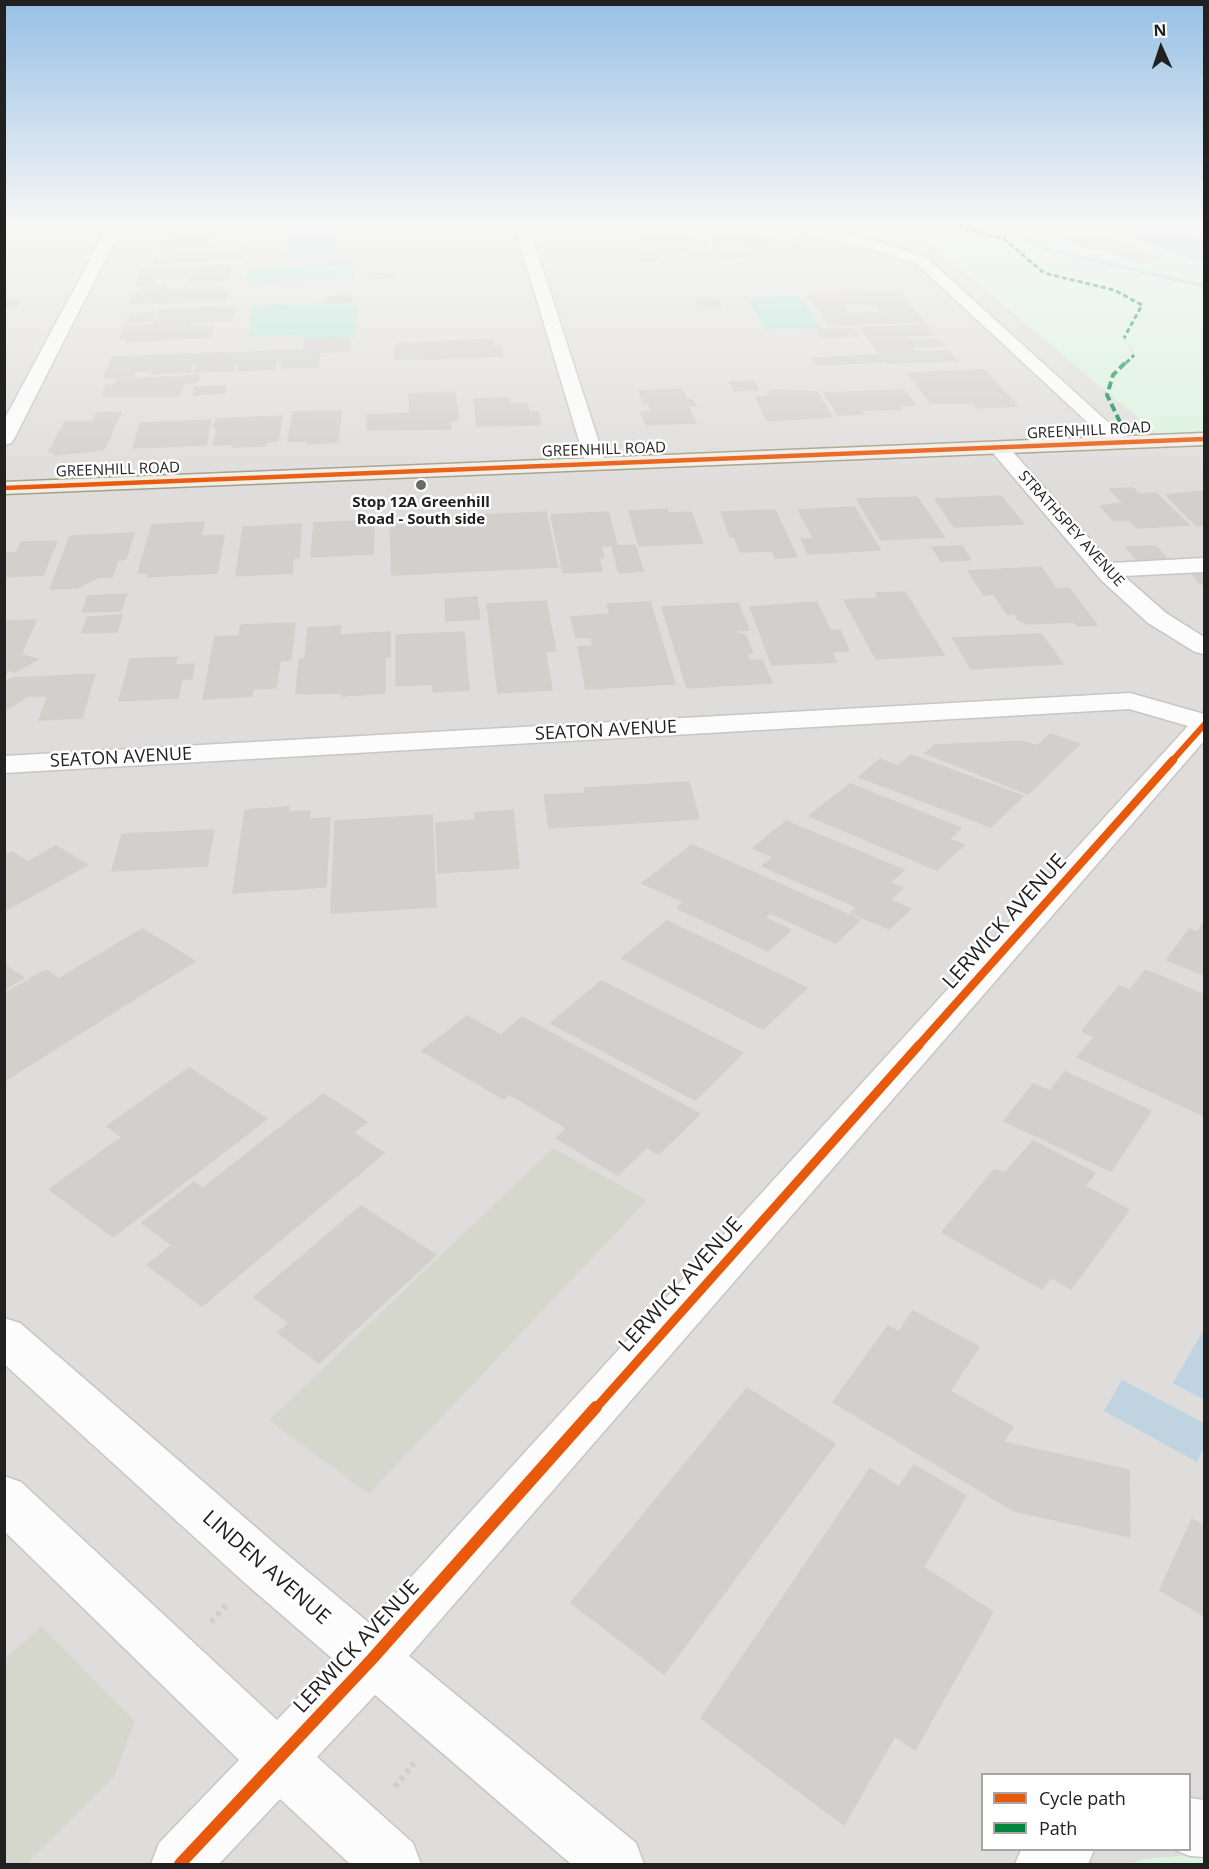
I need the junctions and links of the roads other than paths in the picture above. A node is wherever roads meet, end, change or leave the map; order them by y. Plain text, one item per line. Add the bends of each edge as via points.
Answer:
1 (71, 311) edge
2 (548, 311) edge
3 (977, 311) edge
4 (4, 439) edge
5 (1204, 439) edge
6 (1121, 442) junction
7 (999, 448) junction
8 (596, 464) junction
9 (4, 488) edge
10 (1204, 565) edge
11 (1105, 570) junction
12 (1204, 647) edge
13 (1204, 723) edge
14 (4, 765) edge
15 (4, 1336) edge
16 (4, 1498) edge
17 (372, 1659) junction
18 (278, 1759) junction
19 (1064, 1851) edge
20 (180, 1864) edge
21 (392, 1864) edge
22 (615, 1864) edge
23 (1044, 1864) edge

1 - 4 street
2 - 8 street
3 - 6 street
5 - 6 main road, GREENHILL ROAD
6 - 7 main road, GREENHILL ROAD
7 - 8 main road, GREENHILL ROAD
7 - 11 street, STRATHSPEY AVENUE
8 - 9 main road, GREENHILL ROAD
10 - 11 street
11 - 12 street, STRATHSPEY AVENUE via 1156,618
13 - 14 street, SEATON AVENUE via 1130,701
13 - 17 street, LERWICK AVENUE
15 - 17 street, LINDEN AVENUE
16 - 18 street
17 - 18 street, LERWICK AVENUE
17 - 22 street, LINDEN AVENUE
18 - 20 street, LERWICK AVENUE
18 - 21 street
19 - 23 street

